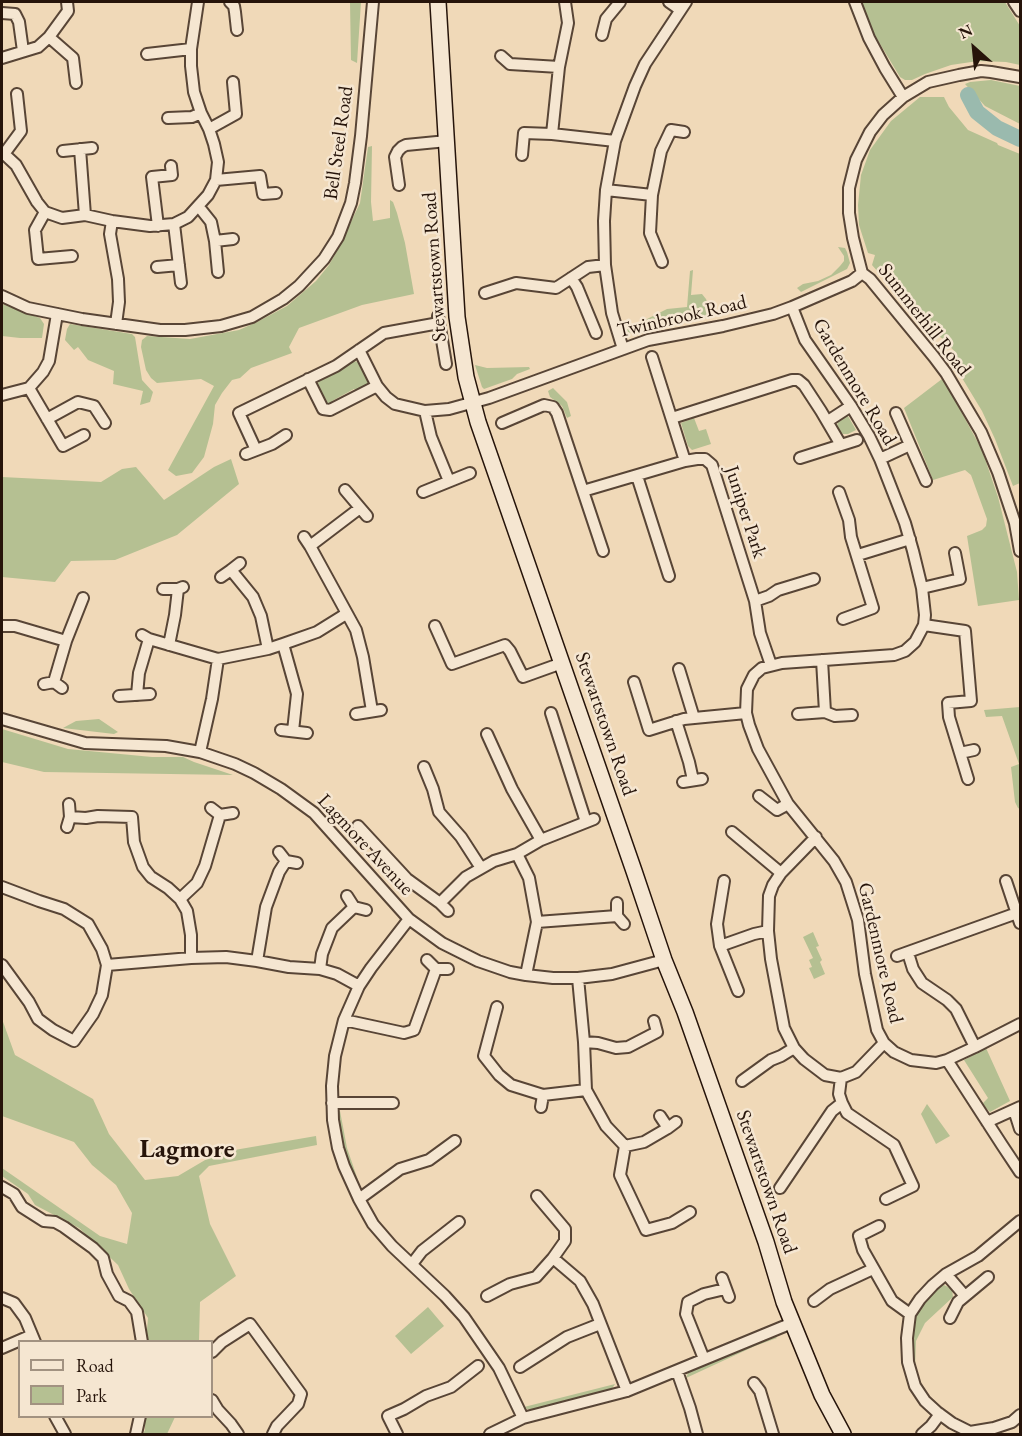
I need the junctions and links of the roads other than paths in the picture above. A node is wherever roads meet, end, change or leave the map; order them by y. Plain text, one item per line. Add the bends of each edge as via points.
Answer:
1 (67, 2) edge
2 (198, 2) edge
3 (230, 2) edge
4 (373, 2) edge
5 (438, 2) edge
6 (565, 2) edge
7 (620, 2) edge
8 (669, 2) edge
9 (855, 2) edge
10 (1014, 2) edge
11 (683, 5) edge
12 (1020, 11) edge
13 (2, 14) edge
14 (237, 30) dead end
15 (602, 35) dead end
16 (49, 37) junction
17 (191, 49) junction
18 (23, 51) junction
19 (147, 54) dead end
20 (501, 56) dead end
21 (2, 58) edge
22 (559, 67) junction
23 (1020, 77) edge
24 (233, 82) dead end
25 (76, 83) dead end
26 (17, 94) dead end
27 (903, 97) junction
28 (201, 113) junction
29 (168, 118) dead end
30 (209, 129) junction
31 (684, 132) dead end
32 (552, 134) junction
33 (447, 141) junction
34 (615, 141) junction
35 (92, 148) dead end
36 (80, 149) junction
37 (63, 151) dead end
38 (3, 153) edge
39 (522, 155) dead end
40 (171, 166) dead end
41 (216, 180) junction
42 (399, 185) dead end
43 (606, 190) junction
44 (276, 193) dead end
45 (652, 195) junction
46 (199, 207) junction
47 (45, 212) junction
48 (86, 215) junction
49 (112, 221) junction
50 (174, 224) junction
51 (158, 226) junction
52 (233, 239) dead end
53 (215, 241) junction
54 (72, 256) dead end
55 (662, 261) dead end
56 (605, 264) junction
57 (179, 265) junction
58 (157, 267) dead end
59 (218, 272) dead end
60 (862, 273) junction
61 (571, 278) junction
62 (181, 283) dead end
63 (485, 293) dead end
64 (2, 296) edge
65 (792, 307) junction
66 (57, 314) junction
67 (116, 324) junction
68 (596, 333) dead end
69 (623, 349) junction
70 (359, 350) junction
71 (652, 357) dead end
72 (446, 364) dead end
73 (308, 379) junction
74 (377, 386) junction
75 (28, 388) junction
76 (2, 395) edge
77 (473, 404) junction
78 (851, 406) junction
79 (425, 411) junction
80 (896, 413) dead end
81 (47, 418) junction
82 (672, 418) junction
83 (828, 421) junction
84 (105, 423) dead end
85 (502, 423) dead end
86 (84, 435) dead end
87 (286, 435) dead end
88 (857, 440) dead end
89 (842, 445) junction
90 (910, 445) junction
91 (800, 458) dead end
92 (879, 459) junction
93 (685, 461) junction
94 (470, 473) dead end
95 (637, 476) junction
96 (449, 481) junction
97 (926, 481) dead end
98 (345, 490) dead end
99 (583, 491) junction
100 (423, 492) dead end
101 (839, 492) dead end
102 (910, 539) junction
103 (603, 551) dead end
104 (1020, 551) edge
105 (956, 553) dead end
106 (858, 555) junction
107 (669, 576) dead end
108 (221, 577) dead end
109 (814, 579) dead end
110 (922, 588) junction
111 (163, 590) dead end
112 (83, 596) dead end
113 (755, 601) junction
114 (346, 614) junction
115 (843, 618) dead end
116 (924, 625) junction
117 (2, 626) edge
118 (435, 626) dead end
119 (66, 641) junction
120 (283, 644) junction
121 (169, 645) junction
122 (268, 649) junction
123 (218, 659) junction
124 (822, 660) junction
125 (562, 663) junction
126 (771, 665) junction
127 (679, 669) dead end
128 (634, 682) dead end
129 (53, 685) dead end
130 (150, 694) dead end
131 (137, 695) junction
132 (119, 696) dead end
133 (825, 712) junction
134 (551, 713) dead end
135 (746, 713) junction
136 (356, 714) dead end
137 (798, 714) dead end
138 (852, 715) dead end
139 (694, 718) junction
140 (2, 719) edge
141 (676, 721) junction
142 (281, 730) dead end
143 (293, 731) junction
144 (307, 733) dead end
145 (486, 734) dead end
146 (974, 750) dead end
147 (200, 752) junction
148 (960, 753) junction
149 (424, 767) dead end
150 (968, 779) dead end
151 (692, 780) dead end
152 (759, 796) dead end
153 (69, 804) dead end
154 (788, 804) junction
155 (232, 813) dead end
156 (358, 826) dead end
157 (732, 832) dead end
158 (816, 837) junction
159 (541, 840) junction
160 (517, 854) junction
161 (287, 859) dead end
162 (481, 868) junction
163 (781, 873) junction
164 (724, 881) dead end
165 (1006, 881) dead end
166 (2, 887) edge
167 (347, 896) dead end
168 (180, 899) junction
169 (617, 903) dead end
170 (354, 907) junction
171 (366, 910) dead end
172 (1019, 918) edge
173 (408, 919) junction
174 (537, 922) junction
175 (768, 931) junction
176 (720, 946) junction
177 (191, 958) junction
178 (427, 960) dead end
179 (664, 960) junction
180 (257, 961) junction
181 (2, 965) edge
182 (107, 965) junction
183 (320, 969) junction
184 (436, 969) junction
185 (448, 969) dead end
186 (526, 975) junction
187 (578, 978) junction
188 (359, 986) junction
189 (738, 991) dead end
190 (498, 1015) dead end
191 (344, 1020) junction
192 (654, 1021) dead end
193 (1020, 1024) edge
194 (584, 1042) junction
195 (884, 1043) junction
196 (975, 1047) junction
197 (794, 1048) junction
198 (947, 1060) junction
199 (841, 1078) junction
200 (742, 1081) dead end
201 (586, 1090) junction
202 (543, 1095) junction
203 (332, 1103) junction
204 (393, 1103) dead end
205 (842, 1103) junction
206 (541, 1107) dead end
207 (1017, 1108) edge
208 (660, 1116) dead end
209 (987, 1122) junction
210 (1020, 1129) edge
211 (455, 1141) dead end
212 (625, 1146) junction
213 (1020, 1172) edge
214 (2, 1187) edge
215 (780, 1188) dead end
216 (537, 1196) dead end
217 (358, 1199) junction
218 (886, 1199) dead end
219 (690, 1212) dead end
220 (1020, 1221) edge
221 (459, 1222) dead end
222 (879, 1226) dead end
223 (554, 1258) junction
224 (412, 1264) junction
225 (873, 1269) junction
226 (946, 1274) junction
227 (988, 1277) dead end
228 (722, 1278) dead end
229 (487, 1296) dead end
230 (965, 1296) junction
231 (2, 1298) edge
232 (814, 1301) dead end
233 (910, 1314) junction
234 (950, 1318) dead end
235 (792, 1323) junction
236 (600, 1324) junction
237 (34, 1338) edge
238 (142, 1340) edge
239 (18, 1343) edge
240 (2, 1348) edge
241 (213, 1351) edge
242 (704, 1359) junction
243 (520, 1367) dead end
244 (677, 1371) junction
245 (474, 1372) dead end
246 (761, 1387) dead end
247 (627, 1391) junction
248 (213, 1402) edge
249 (940, 1414) junction
250 (1020, 1415) edge
251 (56, 1418) edge
252 (140, 1418) edge
253 (522, 1418) junction
254 (969, 1433) edge
255 (65, 1434) edge
256 (136, 1434) edge
257 (238, 1434) edge
258 (273, 1434) edge
259 (397, 1434) edge
260 (490, 1434) edge
261 (697, 1434) edge
262 (773, 1434) edge
263 (843, 1434) edge
264 (922, 1434) edge

1 - 16 street via 68,11
2 - 17 street
3 - 14 street via 236,12
4 - 67 street, Bell Steel Road via 355,183 345,220 324,259 283,299 233,323 185,330
5 - 33 main road, Stewartstown Road
6 - 22 street via 568,23
7 - 15 street via 606,19
8 - 11 street
9 - 27 street via 869,38
10 - 12 street
11 - 34 street via 645,64
13 - 18 street via 15,14
16 - 18 street
16 - 25 street via 73,58
17 - 19 street
17 - 28 street via 194,92
18 - 21 street
20 - 22 street via 510,63
22 - 32 street
23 - 27 street, Summerhill Road via 981,71 928,82
24 - 30 street via 236,114
26 - 38 street via 21,131
27 - 60 street, Summerhill Road via 870,132 856,160 849,188 850,220
28 - 29 street
28 - 30 street
30 - 41 street via 218,162
31 - 45 street via 670,130 661,151
32 - 34 street
32 - 39 street via 524,133
33 - 42 street via 402,147 395,157
33 - 77 main road, Stewartstown Road via 457,317
34 - 43 street
35 - 36 street
36 - 37 street
36 - 48 street
38 - 47 street via 16,165
40 - 51 street via 172,175 152,177
41 - 44 street via 260,176 263,194
41 - 46 street
43 - 45 street
43 - 56 street
45 - 55 street via 650,233
46 - 50 street
46 - 53 street via 211,222
47 - 48 street via 62,218
47 - 54 street via 35,230 38,259
48 - 49 street
49 - 51 street
49 - 67 street via 110,234 119,302
50 - 51 street
50 - 57 street
52 - 53 street
53 - 59 street
56 - 61 street via 588,267
56 - 69 street via 612,313
57 - 58 street
57 - 62 street
60 - 65 street, Twinbrook Road
60 - 104 street, Summerhill Road via 946,373 981,432 1015,523
61 - 63 street via 556,288 516,283
61 - 68 street
64 - 66 street, Bell Steel Road via 28,308
65 - 69 street, Twinbrook Road
65 - 78 street, Gardenmore Road via 805,340
66 - 67 street, Bell Steel Road
66 - 75 street via 49,361
69 - 77 street, Twinbrook Road
70 - 72 street via 384,333 438,320
70 - 73 street
70 - 74 street
71 - 82 street
73 - 74 street via 323,409 330,410
73 - 87 street via 236,415 251,452
74 - 79 street, Twinbrook Road via 395,404
75 - 76 street
75 - 81 street
77 - 79 street, Twinbrook Road
77 - 125 main road, Stewartstown Road
78 - 83 street
78 - 92 street, Gardenmore Road
79 - 96 street
80 - 90 street
81 - 84 street via 78,402 94,406
81 - 86 street via 63,446
82 - 83 street via 798,380
82 - 93 street
83 - 89 street
85 - 99 street via 513,413 544,405 553,407
88 - 89 street
89 - 91 street
90 - 92 street
90 - 97 street
92 - 102 street, Gardenmore Road
93 - 95 street, Juniper Park
93 - 113 street, Juniper Park via 705,459 712,465
94 - 96 street
95 - 99 street, Juniper Park
95 - 107 street
96 - 100 street
98 - 114 street via 363,512 307,541
99 - 103 street
101 - 106 street
102 - 106 street
102 - 110 street, Gardenmore Road
105 - 110 street via 960,579
106 - 115 street via 873,608
108 - 122 street via 236,567 261,616
109 - 113 street
110 - 116 street, Gardenmore Road
111 - 121 street via 180,588
112 - 119 street
113 - 126 street, Juniper Park
114 - 120 street via 317,632
114 - 136 street via 356,630 376,711
116 - 124 street via 905,651
116 - 148 street via 965,632 971,701 948,703
117 - 119 street
118 - 125 street via 452,664 505,645 523,677
119 - 129 street
120 - 122 street
120 - 143 street via 297,693
121 - 123 street
121 - 131 street via 145,637
122 - 123 street
123 - 147 street
124 - 126 street
124 - 133 street
125 - 179 main road, Stewartstown Road
126 - 135 street, Gardenmore Road via 754,675 747,689
127 - 139 street
128 - 141 street via 649,730
130 - 131 street
131 - 132 street
133 - 137 street
133 - 138 street
134 - 159 street via 590,820
135 - 139 street
135 - 154 street, Gardenmore Road via 758,749
139 - 141 street
140 - 147 street, Lagmore Avenue via 85,743 166,746
141 - 151 street
142 - 143 street
143 - 144 street
145 - 159 street
146 - 148 street
147 - 173 street, Lagmore Avenue via 254,773 306,805
148 - 150 street
149 - 162 street via 439,812
152 - 154 street via 777,810
153 - 168 street via 69,822 98,816 132,817 142,867
154 - 158 street, Gardenmore Road
155 - 168 street via 215,811 205,866 197,883
156 - 162 street via 407,879 444,907 466,877
157 - 163 street
158 - 163 street
158 - 195 street, Gardenmore Road via 839,868 854,905 877,1030
159 - 160 street
160 - 162 street
160 - 174 street via 529,878
161 - 180 street via 269,898
163 - 175 street via 769,896
164 - 176 street via 717,924
165 - 172 street
166 - 182 street via 64,909 88,924
167 - 170 street
168 - 177 street via 187,911
169 - 174 street via 621,920
170 - 171 street
170 - 183 street via 332,928
172 - 196 street via 902,954 922,983 956,1009
173 - 186 street, Lagmore Avenue via 442,943 478,961
173 - 188 street
174 - 186 street
175 - 176 street
175 - 197 street via 784,1028
176 - 189 street
177 - 180 street
177 - 182 street
178 - 184 street
179 - 187 street, Lagmore Avenue via 612,974
179 - 235 main road, Stewartstown Road
180 - 183 street
181 - 182 street via 38,1019 74,1041 102,995
183 - 188 street
184 - 185 street
184 - 191 street via 414,1030 404,1033
186 - 187 street, Lagmore Avenue
187 - 194 street
188 - 191 street
190 - 202 street via 484,1056 511,1085
191 - 203 street via 335,1056
192 - 194 street via 657,1032 628,1047
193 - 196 street, Gardenmore Road
194 - 201 street
195 - 198 street, Gardenmore Road via 911,1060
195 - 199 street via 856,1072
196 - 198 street, Gardenmore Road
197 - 199 street via 825,1075
197 - 200 street
198 - 209 street
199 - 205 street
201 - 202 street
201 - 212 street via 606,1126
202 - 206 street
203 - 204 street
203 - 217 street via 338,1148
205 - 215 street via 832,1111
205 - 218 street via 848,1113 894,1145 914,1186
207 - 209 street
207 - 210 street
208 - 212 street via 672,1125 644,1142
209 - 213 street
211 - 217 street via 429,1160 400,1169
212 - 219 street via 620,1175 646,1230 672,1223
214 - 238 street via 14,1194 22,1207 44,1221 64,1227 103,1258 119,1296 137,1312
216 - 223 street via 566,1229 565,1241
217 - 224 street via 380,1233
220 - 226 street via 978,1256
221 - 224 street via 422,1251
222 - 225 street via 859,1236
223 - 229 street via 536,1277
223 - 236 street via 580,1281
224 - 253 street via 479,1337 499,1368
225 - 232 street
225 - 233 street via 892,1301
226 - 230 street
226 - 233 street
227 - 230 street
228 - 242 street via 727,1293 704,1294 688,1302 686,1314
230 - 234 street
231 - 237 street via 14,1303
233 - 249 street via 907,1338 911,1375 925,1401
235 - 242 street
235 - 263 main road, Stewartstown Road
236 - 243 street via 567,1337
236 - 247 street
239 - 240 street
241 - 258 street via 250,1324 301,1394 298,1404
242 - 244 street
244 - 247 street
244 - 261 street
245 - 259 street via 388,1416
246 - 262 street
247 - 253 street
248 - 257 street
249 - 254 street
249 - 264 street
250 - 254 street via 1012,1422
251 - 255 street
252 - 256 street
253 - 260 street

